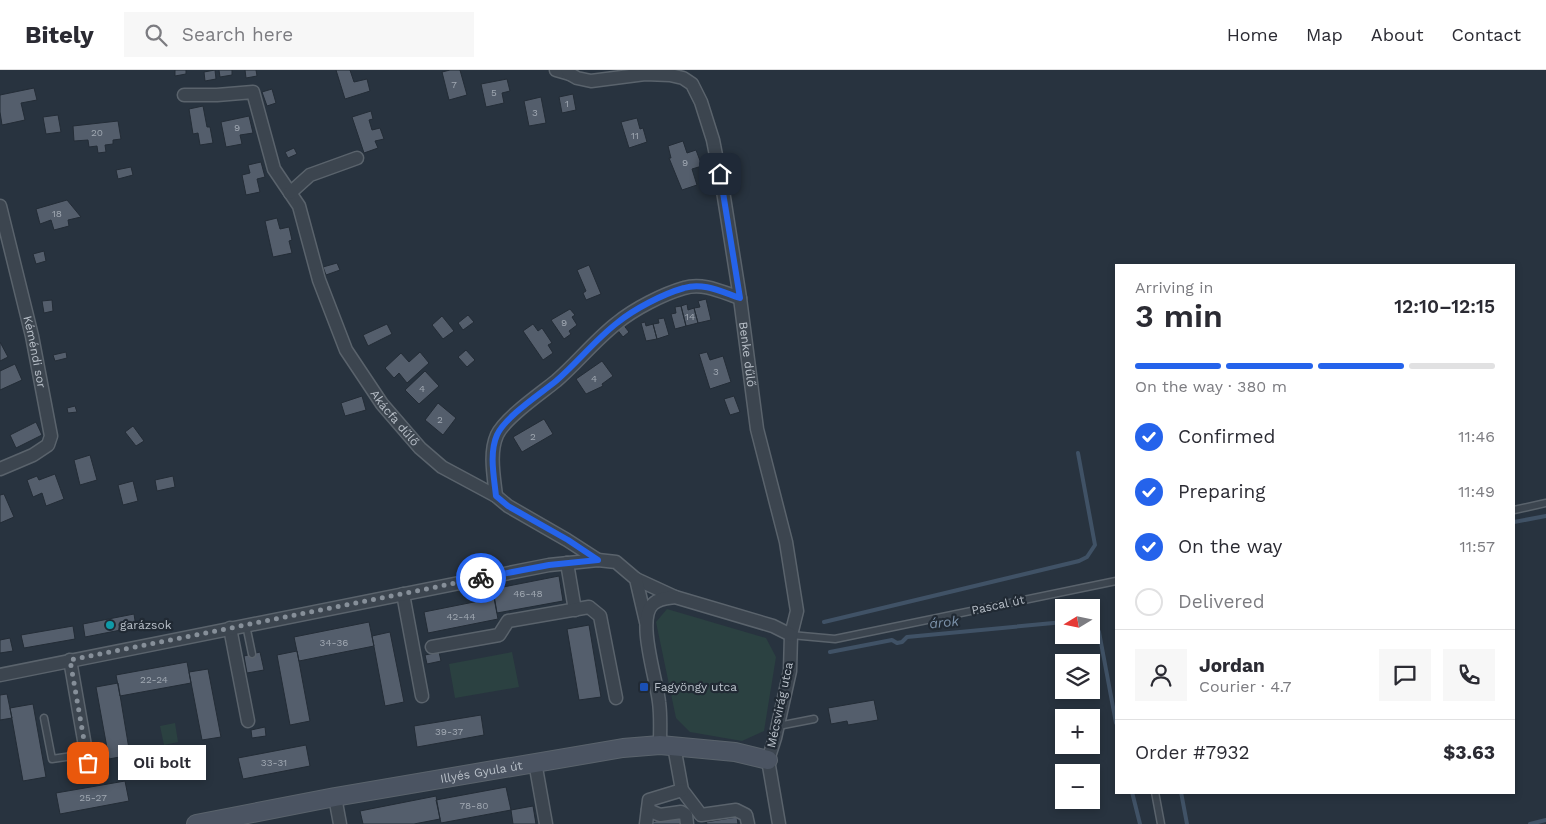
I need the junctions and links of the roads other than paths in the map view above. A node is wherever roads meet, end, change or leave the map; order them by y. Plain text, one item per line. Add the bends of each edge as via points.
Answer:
1 (556, 70) edge
2 (569, 72) edge
3 (184, 95) dead end
4 (357, 158) dead end
5 (290, 193) junction
6 (0, 206) edge
7 (740, 298) junction
8 (0, 469) edge
9 (496, 496) junction
10 (1546, 503) edge
11 (1515, 510) edge
12 (598, 560) junction
13 (567, 563) junction
14 (636, 579) junction
15 (1115, 581) edge
16 (403, 594) junction
17 (675, 597) junction
18 (575, 610) junction
19 (646, 622) junction
20 (246, 625) junction
21 (230, 628) junction
22 (791, 635) junction
23 (432, 647) dead end
24 (252, 654) dead end
25 (70, 660) junction
26 (0, 675) edge
27 (422, 696) dead end
28 (616, 698) dead end
29 (44, 718) dead end
30 (814, 719) dead end
31 (248, 721) dead end
32 (778, 726) junction
33 (667, 745) junction
34 (87, 758) joint
35 (768, 760) junction
36 (535, 762) junction
37 (682, 790) junction
38 (1155, 794) edge
39 (335, 797) junction
40 (648, 810) junction
41 (702, 819) edge
42 (196, 824) edge
43 (340, 824) edge
44 (546, 824) edge
45 (646, 824) edge
46 (687, 824) edge
47 (748, 824) edge
48 (779, 824) edge
49 (1161, 824) edge

1 - 2 street, Benke dűlő
2 - 7 street, Benke dűlő via 577,78 591,81 645,74 670,75 692,84 714,140
3 - 5 street, Akácfa dűlő via 253,92 274,169
4 - 5 street via 310,175
5 - 9 street, Akácfa dűlő via 299,206 319,280 346,350 382,404 420,448 442,467
6 - 8 street, Kéméndi sor via 32,336 51,436 48,445
7 - 9 street via 703,286 686,287 638,309 617,323 499,431 493,473
7 - 22 street, Benke dűlő via 758,430 786,542 797,610
9 - 12 street, Akácfa dűlő
10 - 11 lane
12 - 13 street
12 - 14 street via 616,562
13 - 16 street
13 - 18 street
14 - 17 street
14 - 19 street
15 - 22 lane, Pascal út via 835,639
16 - 20 street
16 - 27 street
17 - 19 street via 653,604
17 - 22 street via 773,626
18 - 23 street via 508,621 499,635
18 - 28 street via 589,607 600,616
19 - 33 street
20 - 21 street
20 - 24 lane
21 - 25 street
21 - 31 street
22 - 32 street, Mécsvirág utca via 790,671
25 - 26 street
25 - 34 street
29 - 34 lane via 52,759
30 - 32 lane
32 - 35 street, Mécsvirág utca
33 - 35 street, Illyés Gyula út via 735,752
33 - 36 street, Illyés Gyula út via 623,748
33 - 37 street
35 - 48 street, Mécsvirág utca
36 - 39 street, Illyés Gyula út
36 - 44 street
37 - 40 street via 649,800
37 - 41 street
38 - 49 lane
39 - 42 street, Illyés Gyula út
39 - 43 street
40 - 45 street
40 - 46 street via 660,815 682,812 686,815
41 - 47 street via 736,810 746,815

